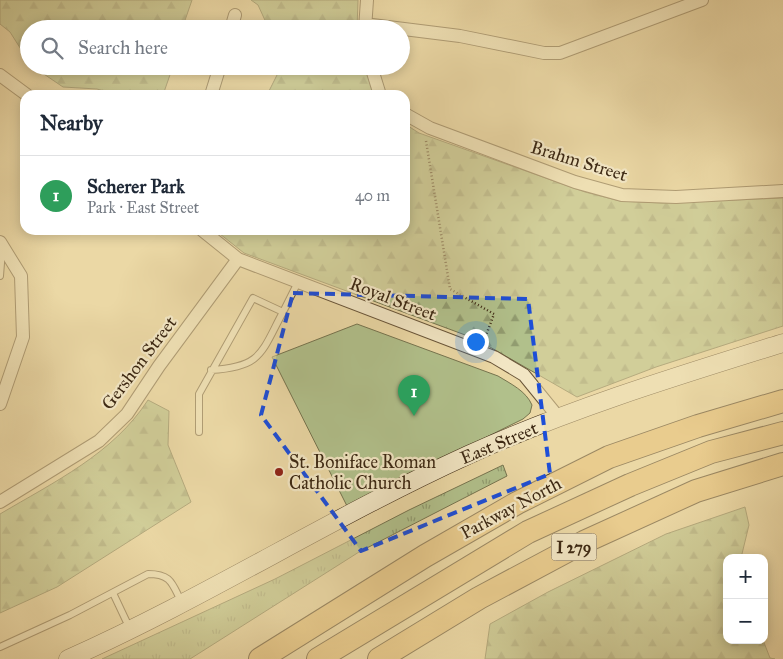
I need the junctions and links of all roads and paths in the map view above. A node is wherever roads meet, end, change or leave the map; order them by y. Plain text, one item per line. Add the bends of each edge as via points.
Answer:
1 (368, 0) edge
2 (702, 0) edge
3 (235, 15) dead end
4 (234, 20) edge
5 (366, 20) edge
6 (410, 31) edge
7 (0, 75) edge
8 (217, 75) edge
9 (374, 75) edge
10 (20, 90) edge
11 (213, 90) edge
12 (378, 90) edge
13 (410, 117) edge
14 (430, 128) junction
15 (783, 191) edge
16 (208, 235) edge
17 (1, 244) edge
18 (238, 259) junction
19 (0, 276) edge
20 (298, 282) junction
21 (283, 312) junction
22 (783, 343) edge
23 (479, 351) junction
24 (211, 370) junction
25 (783, 401) edge
26 (0, 404) edge
27 (559, 418) junction
28 (199, 432) dead end
29 (783, 433) edge
30 (783, 464) edge
31 (0, 502) edge
32 (113, 593) junction
33 (182, 604) junction
34 (130, 630) junction
35 (0, 647) edge
36 (68, 659) edge
37 (260, 659) edge
38 (318, 659) edge
39 (379, 659) edge

1 - 5 street
2 - 6 street via 560,53
3 - 4 street
7 - 10 street
8 - 11 street
9 - 12 street
13 - 14 street, Brahm Street
14 - 15 street, Brahm Street via 575,182 622,195 676,197
14 - 23 path via 426,137 450,289 494,314
16 - 18 street, Royal Street
17 - 19 lane
17 - 26 street via 21,276 23,337
18 - 20 street, Royal Street
18 - 31 street, Gershon Street via 127,414 99,441
20 - 21 lane
20 - 23 street, Royal Street
21 - 24 lane via 261,354 237,368
21 - 24 lane via 253,298
22 - 27 main road, East Street
23 - 27 street, Royal Street via 524,375
24 - 28 lane via 199,394
25 - 37 highway, Parkway North via 610,457 517,502
27 - 33 main road, East Street via 469,455 370,503
29 - 38 highway via 711,452 528,532
30 - 39 highway, I 279 via 696,491 584,542 479,598
32 - 33 lane via 148,574 162,574 170,581
32 - 34 lane
32 - 35 lane
33 - 34 main road, East Street
34 - 36 main road, East Street

